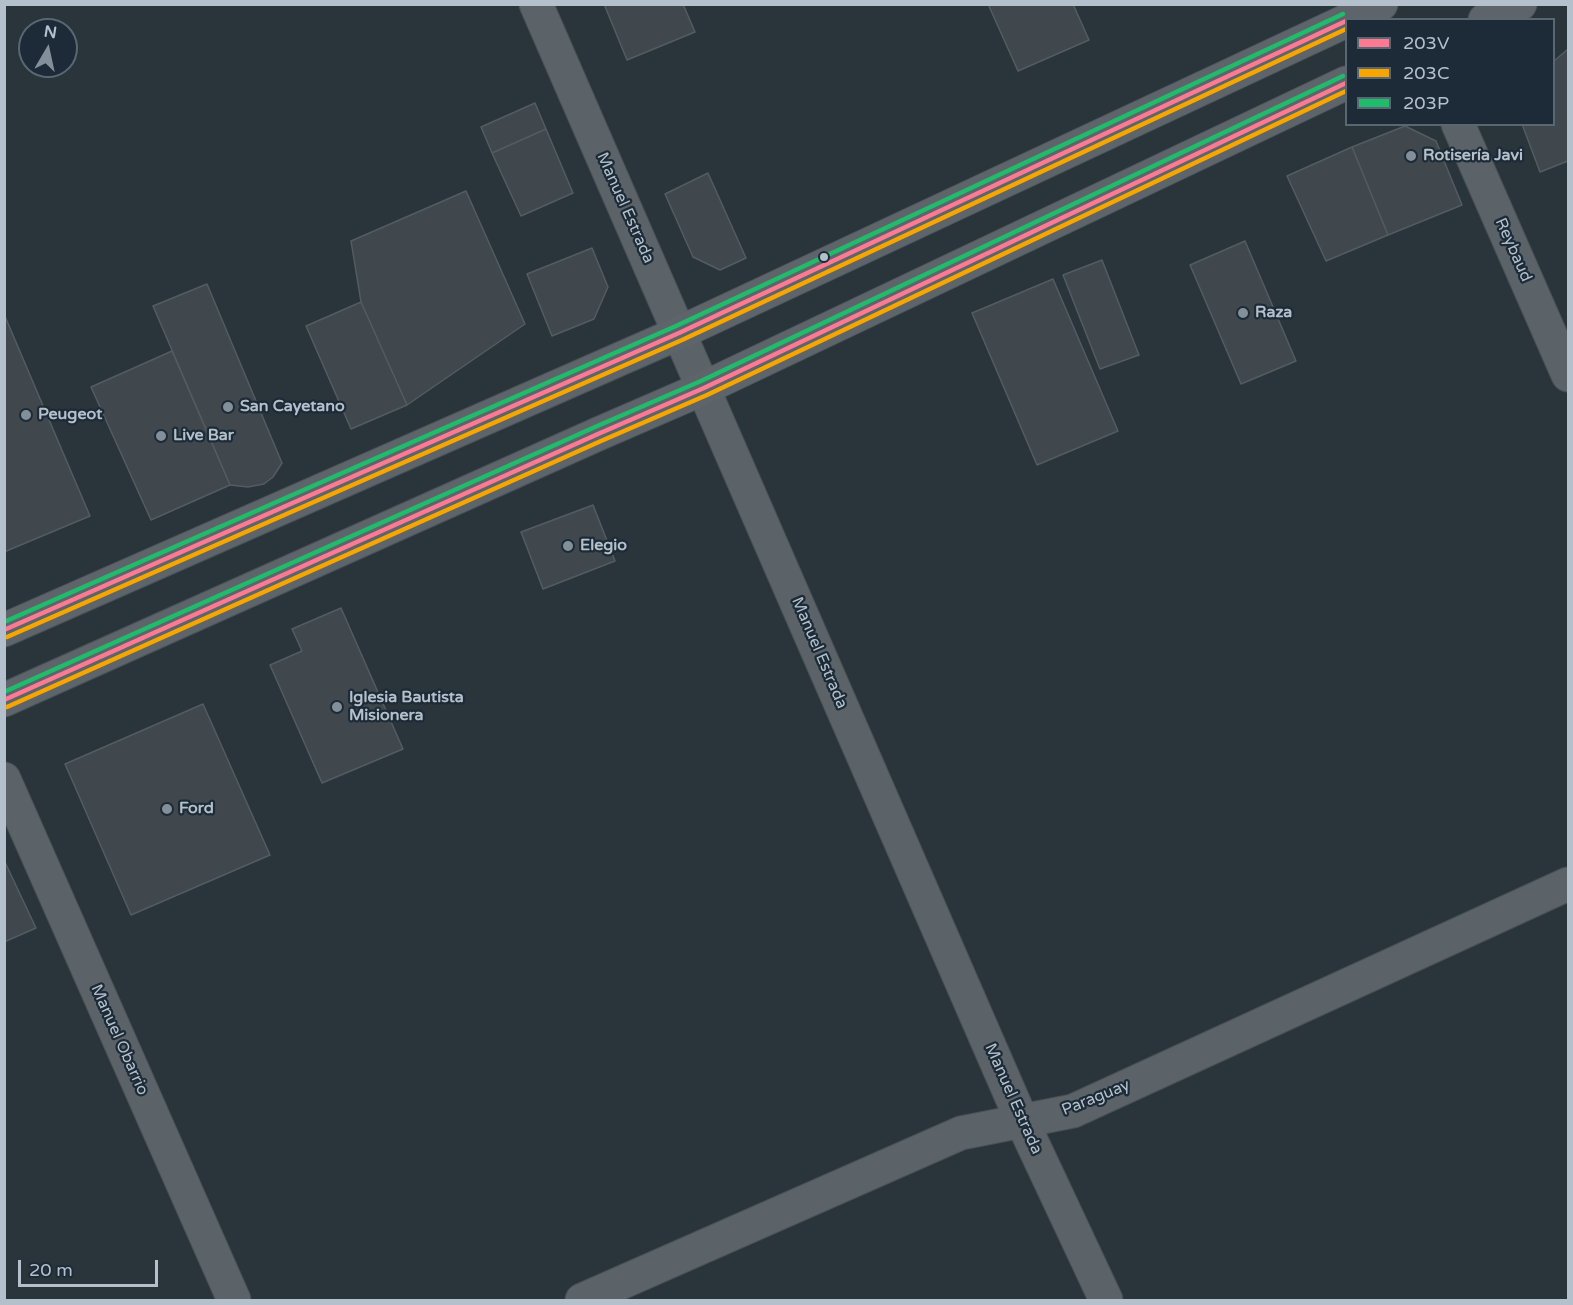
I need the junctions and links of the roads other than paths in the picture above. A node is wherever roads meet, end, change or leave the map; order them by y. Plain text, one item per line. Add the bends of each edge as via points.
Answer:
1 (536, 4) edge
2 (1381, 4) edge
3 (1520, 4) edge
4 (1352, 18) edge
5 (1489, 18) edge
6 (1345, 21) edge
7 (1345, 84) edge
8 (1459, 126) edge
9 (679, 333) junction
10 (1569, 375) edge
11 (704, 388) junction
12 (4, 630) edge
13 (4, 700) edge
14 (4, 779) edge
15 (1569, 884) edge
16 (1022, 1121) junction
17 (234, 1300) edge
18 (582, 1300) edge
19 (1106, 1300) edge

1 - 9 street, Manuel Estrada
2 - 4 main road
3 - 5 main road
6 - 9 main road
7 - 11 main road
8 - 10 street, Reybaud
9 - 11 street, Manuel Estrada
9 - 12 main road
11 - 13 main road
11 - 16 street, Manuel Estrada
14 - 17 street, Manuel Obarrio
15 - 16 street, Paraguay via 1073,1111
16 - 18 street, Paraguay via 961,1133
16 - 19 street, Manuel Estrada

